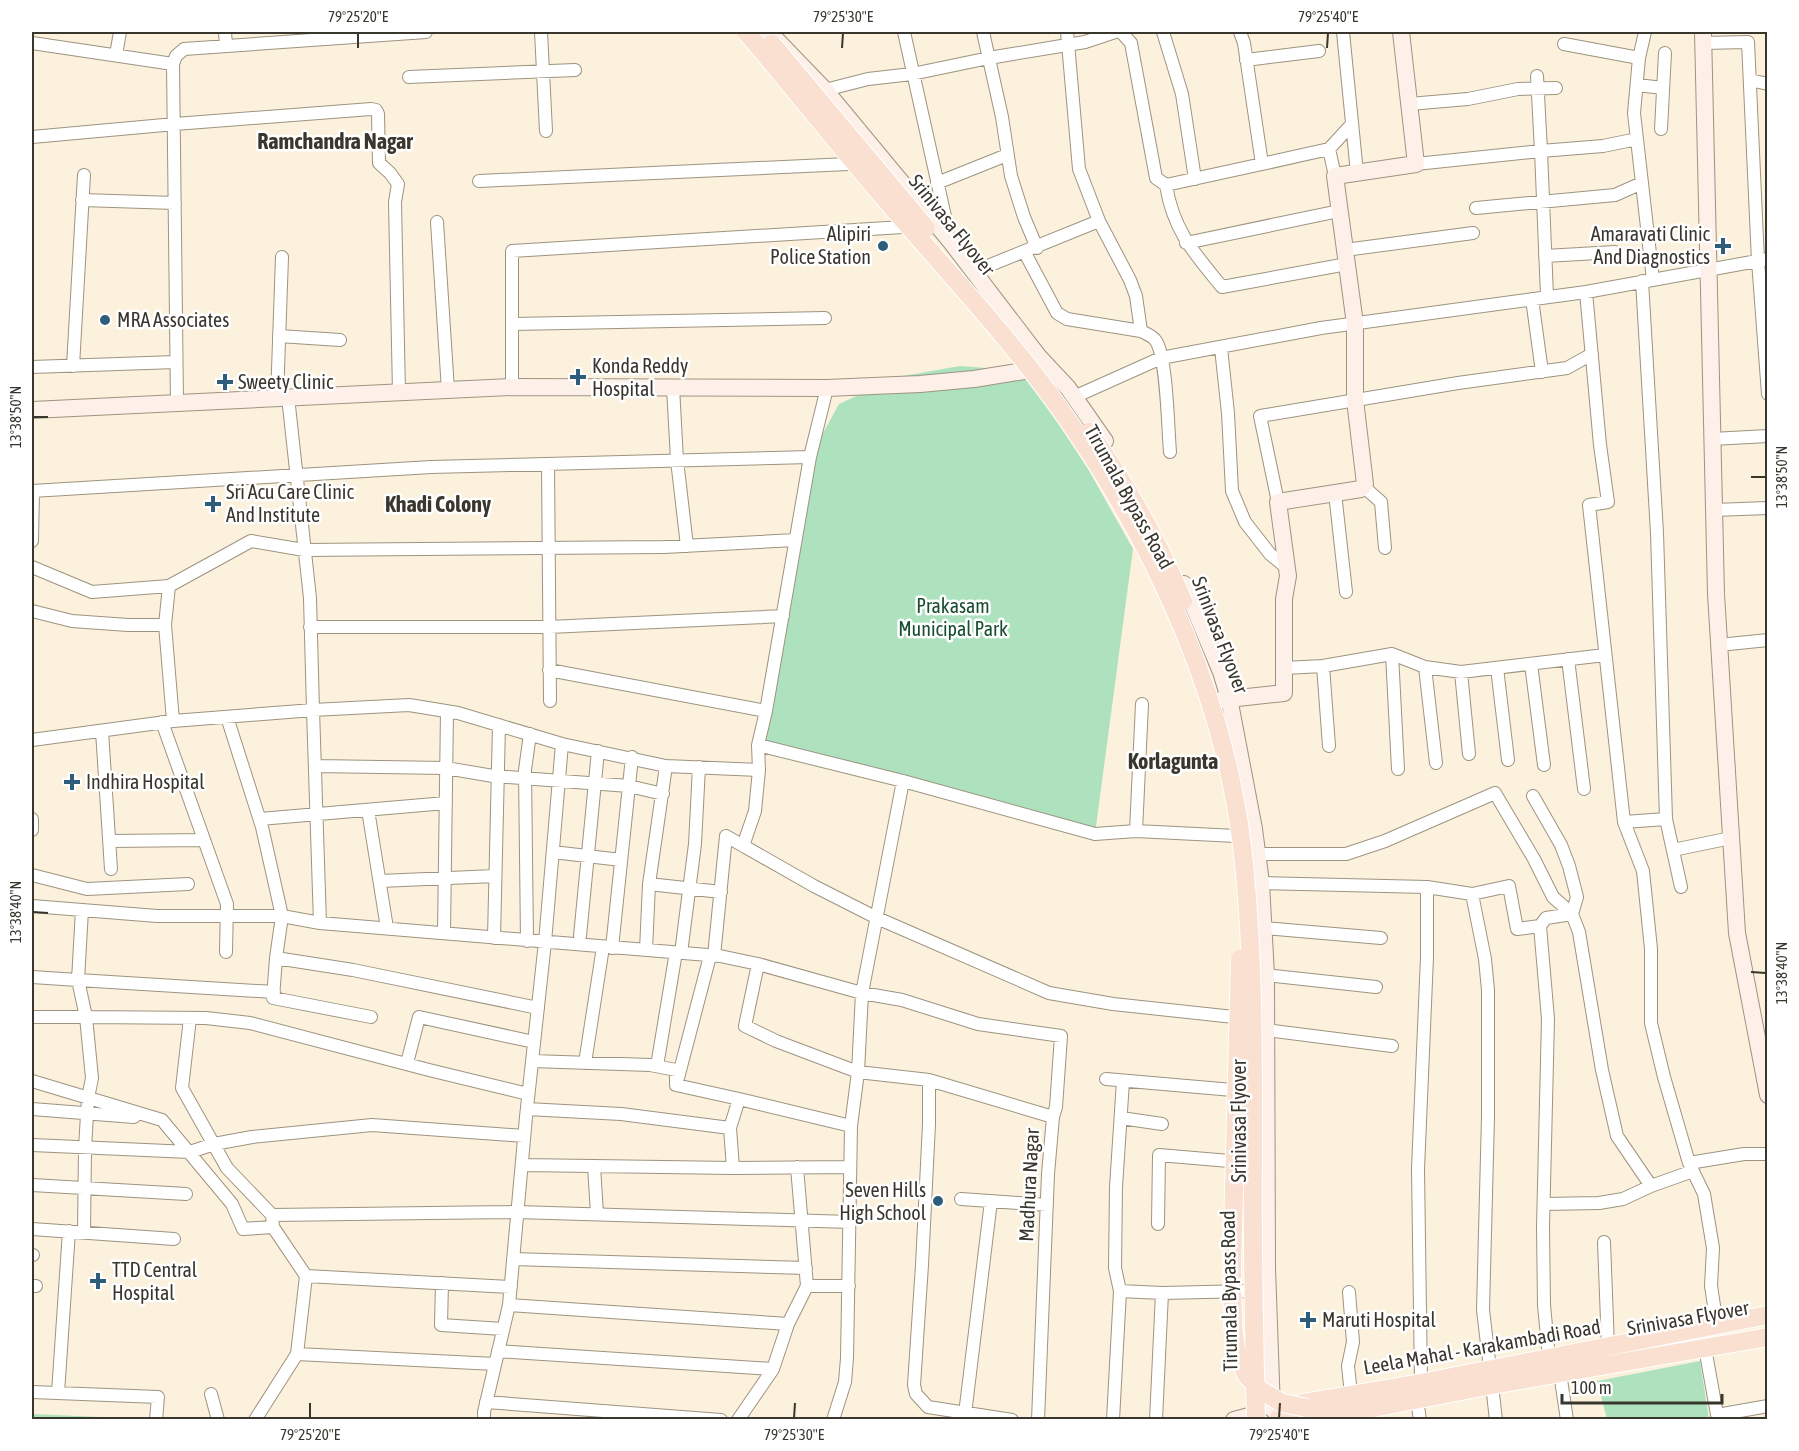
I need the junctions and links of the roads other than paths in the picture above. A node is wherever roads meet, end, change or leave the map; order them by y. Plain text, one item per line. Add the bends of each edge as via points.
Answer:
1 (120, 32) edge
2 (225, 32) edge
3 (426, 32) edge
4 (541, 32) edge
5 (738, 32) edge
6 (745, 32) edge
7 (761, 32) edge
8 (769, 32) edge
9 (904, 32) edge
10 (983, 32) edge
11 (1067, 32) edge
12 (1115, 32) edge
13 (1121, 32) edge
14 (1163, 32) edge
15 (1240, 32) edge
16 (1343, 32) edge
17 (1401, 32) edge
18 (1645, 32) edge
19 (1703, 37) edge
20 (32, 43) edge
21 (1564, 44) dead end
22 (1070, 45) junction
23 (226, 46) junction
24 (1320, 51) dead end
25 (1665, 53) dead end
26 (116, 55) junction
27 (989, 58) junction
28 (1639, 58) junction
29 (1246, 60) junction
30 (173, 63) junction
31 (575, 70) dead end
32 (543, 71) junction
33 (912, 74) junction
34 (409, 77) dead end
35 (1750, 80) junction
36 (1538, 82) junction
37 (1767, 84) edge
38 (1637, 85) junction
39 (1556, 88) dead end
40 (1663, 88) junction
41 (825, 90) junction
42 (1409, 104) junction
43 (175, 124) junction
44 (1352, 124) junction
45 (1661, 129) dead end
46 (546, 131) dead end
47 (32, 137) edge
48 (1637, 139) junction
49 (1329, 149) junction
50 (1541, 151) junction
51 (1007, 155) junction
52 (848, 164) junction
53 (1262, 164) junction
54 (1416, 164) junction
55 (1357, 173) junction
56 (84, 175) dead end
57 (1335, 176) junction
58 (1196, 179) junction
59 (478, 181) dead end
60 (937, 183) junction
61 (1642, 183) junction
62 (1166, 185) junction
63 (82, 200) junction
64 (1543, 201) junction
65 (175, 203) junction
66 (1476, 208) dead end
67 (1339, 211) junction
68 (437, 222) dead end
69 (1099, 222) junction
70 (903, 227) junction
71 (1473, 233) dead end
72 (951, 242) junction
73 (1186, 243) junction
74 (1031, 250) junction
75 (1615, 252) dead end
76 (1545, 256) junction
77 (282, 257) dead end
78 (1346, 257) junction
79 (1763, 260) edge
80 (1709, 269) junction
81 (973, 272) junction
82 (1648, 281) junction
83 (1586, 292) junction
84 (1547, 296) junction
85 (1532, 298) junction
86 (825, 318) dead end
87 (512, 324) junction
88 (1355, 324) junction
89 (1141, 331) junction
90 (279, 336) junction
91 (340, 340) dead end
92 (1221, 348) junction
93 (1592, 354) junction
94 (1039, 357) junction
95 (1161, 358) junction
96 (176, 362) junction
97 (73, 366) junction
98 (32, 367) edge
99 (1024, 371) junction
100 (1542, 372) junction
101 (512, 387) junction
102 (673, 387) junction
103 (827, 388) junction
104 (448, 390) junction
105 (399, 392) junction
106 (1767, 394) edge
107 (1074, 397) junction
108 (282, 398) junction
109 (1355, 400) junction
110 (177, 403) junction
111 (32, 410) edge
112 (1767, 436) edge
113 (1712, 439) junction
114 (1170, 452) dead end
115 (810, 457) junction
116 (677, 460) junction
117 (548, 464) junction
118 (296, 474) junction
119 (1364, 487) junction
120 (32, 491) edge
121 (1335, 493) junction
122 (1278, 502) junction
123 (1767, 508) edge
124 (1714, 510) junction
125 (795, 540) junction
126 (32, 541) edge
127 (687, 546) junction
128 (549, 548) junction
129 (1385, 548) dead end
130 (304, 550) junction
131 (32, 567) edge
132 (1287, 568) junction
133 (169, 586) junction
134 (1346, 592) dead end
135 (32, 610) edge
136 (783, 616) junction
137 (165, 625) junction
138 (310, 627) junction
139 (549, 627) junction
140 (1767, 640) edge
141 (1719, 645) junction
142 (1392, 654) junction
143 (1605, 655) junction
144 (1568, 659) junction
145 (1531, 664) junction
146 (1323, 666) junction
147 (1425, 667) junction
148 (1284, 668) junction
149 (1497, 668) junction
150 (549, 670) junction
151 (1461, 672) junction
152 (1229, 698) junction
153 (550, 701) dead end
154 (1142, 704) dead end
155 (1205, 704) junction
156 (313, 710) junction
157 (447, 711) junction
158 (766, 711) junction
159 (227, 717) junction
160 (168, 722) junction
161 (499, 725) junction
162 (102, 730) junction
163 (530, 734) junction
164 (32, 740) edge
165 (562, 744) junction
166 (758, 745) junction
167 (1329, 746) dead end
168 (598, 751) junction
169 (1469, 754) dead end
170 (632, 757) junction
171 (1508, 760) dead end
172 (1436, 763) dead end
173 (1544, 765) dead end
174 (315, 766) junction
175 (666, 766) junction
176 (699, 767) junction
177 (446, 768) junction
178 (1398, 769) dead end
179 (759, 770) junction
180 (498, 777) junction
181 (525, 778) junction
182 (559, 780) junction
183 (903, 781) junction
184 (595, 783) junction
185 (629, 786) junction
186 (1584, 789) dead end
187 (663, 794) junction
188 (1533, 796) dead end
189 (446, 803) junction
190 (1235, 807) junction
191 (368, 810) junction
192 (316, 814) junction
193 (32, 819) edge
194 (260, 819) junction
195 (1666, 819) junction
196 (1624, 822) junction
197 (32, 830) edge
198 (1136, 831) junction
199 (1236, 836) junction
200 (1731, 838) junction
201 (204, 840) junction
202 (109, 841) junction
203 (743, 846) junction
204 (1673, 850) junction
205 (553, 852) junction
206 (1257, 854) junction
207 (588, 856) junction
208 (621, 860) junction
209 (111, 869) dead end
210 (32, 875) edge
211 (495, 876) junction
212 (445, 878) junction
213 (380, 881) junction
214 (1261, 883) junction
215 (188, 884) dead end
216 (649, 884) junction
217 (1427, 887) junction
218 (1681, 887) dead end
219 (689, 888) junction
220 (720, 892) junction
221 (1472, 894) junction
222 (32, 906) edge
223 (82, 910) junction
224 (1572, 914) junction
225 (226, 916) junction
226 (282, 916) junction
227 (877, 918) junction
228 (320, 922) junction
229 (1540, 926) junction
230 (387, 928) junction
231 (1264, 928) junction
232 (444, 933) junction
233 (580, 936) dead end
234 (494, 938) junction
235 (1381, 938) dead end
236 (527, 941) junction
237 (545, 942) junction
238 (607, 947) junction
239 (646, 951) junction
240 (226, 952) dead end
241 (679, 953) junction
242 (712, 956) junction
243 (276, 958) junction
244 (759, 964) junction
245 (1266, 975) junction
246 (32, 977) edge
247 (78, 980) junction
248 (1376, 987) dead end
249 (274, 992) junction
250 (862, 993) junction
251 (538, 1008) junction
252 (32, 1017) edge
253 (86, 1017) junction
254 (371, 1017) dead end
255 (190, 1018) junction
256 (1248, 1018) junction
257 (1266, 1030) junction
258 (534, 1042) junction
259 (1392, 1046) dead end
260 (532, 1061) junction
261 (407, 1063) junction
262 (585, 1063) junction
263 (657, 1066) junction
264 (858, 1072) junction
265 (1106, 1079) dead end
266 (929, 1080) junction
267 (32, 1081) edge
268 (1123, 1081) junction
269 (676, 1085) junction
270 (1248, 1092) junction
271 (528, 1094) junction
272 (1767, 1095) edge
273 (88, 1098) junction
274 (739, 1099) junction
275 (32, 1109) edge
276 (527, 1109) junction
277 (88, 1114) junction
278 (1053, 1117) junction
279 (1121, 1118) junction
280 (157, 1119) junction
281 (1162, 1124) dead end
282 (851, 1126) junction
283 (730, 1128) junction
284 (524, 1136) junction
285 (214, 1144) junction
286 (32, 1145) edge
287 (85, 1148) junction
288 (190, 1152) junction
289 (1767, 1154) edge
290 (1249, 1163) junction
291 (522, 1165) junction
292 (594, 1166) junction
293 (797, 1167) junction
294 (850, 1167) junction
295 (1691, 1167) junction
296 (733, 1168) junction
297 (32, 1185) edge
298 (1651, 1186) junction
299 (85, 1188) junction
300 (186, 1194) dead end
301 (961, 1199) dead end
302 (991, 1201) junction
303 (1544, 1204) junction
304 (1047, 1205) junction
305 (517, 1212) junction
306 (597, 1214) junction
307 (802, 1220) junction
308 (272, 1221) junction
309 (850, 1222) junction
310 (1158, 1224) dead end
311 (32, 1228) edge
312 (69, 1231) junction
313 (84, 1232) junction
314 (174, 1239) dead end
315 (1604, 1242) dead end
316 (513, 1259) junction
317 (806, 1268) junction
318 (306, 1276) junction
319 (442, 1283) junction
320 (807, 1286) junction
321 (849, 1286) junction
322 (511, 1287) junction
323 (1120, 1291) junction
324 (1248, 1291) junction
325 (1349, 1292) dead end
326 (1162, 1293) junction
327 (509, 1305) junction
328 (1767, 1315) edge
329 (788, 1324) junction
330 (1717, 1325) junction
331 (1767, 1327) edge
332 (503, 1329) junction
333 (1767, 1336) edge
334 (1608, 1347) junction
335 (1705, 1348) junction
336 (498, 1351) junction
337 (297, 1354) junction
338 (1549, 1358) junction
339 (495, 1364) junction
340 (773, 1370) junction
341 (1560, 1373) junction
342 (1491, 1377) junction
343 (1419, 1391) junction
344 (32, 1392) edge
345 (58, 1393) junction
346 (211, 1394) dead end
347 (1351, 1394) junction
348 (486, 1402) junction
349 (1767, 1406) edge
350 (965, 1414) junction
351 (1369, 1414) edge
352 (1260, 1417) edge
353 (1718, 1417) edge
354 (156, 1419) edge
355 (218, 1419) edge
356 (255, 1419) edge
357 (484, 1419) edge
358 (722, 1419) edge
359 (738, 1419) edge
360 (833, 1419) edge
361 (1012, 1419) edge
362 (1038, 1419) edge
363 (1113, 1419) edge
364 (1156, 1419) edge
365 (1311, 1419) edge
366 (1420, 1419) edge
367 (1496, 1419) edge
368 (1567, 1419) edge

1 - 26 street
2 - 23 street
3 - 23 street
4 - 32 street
5 - 52 street, Tirumala Bypass Road
6 - 190 main road, Srinivasa Flyover, bridge via 1025,363 1089,452 1136,528 1203,680 1216,718
7 - 352 main road, Srinivasa Flyover, bridge via 1062,393 1113,465 1167,562 1216,679 1227,715 1250,840 1257,905 1261,1018
8 - 41 street, Tirumala Bypass Road
9 - 33 street
10 - 27 street
11 - 22 street
12 - 22 street
13 - 62 street via 1131,43 1156,178
14 - 58 street via 1182,94
15 - 29 street
16 - 44 street
17 - 42 street
18 - 28 street
19 - 35 street via 1748,42
19 - 80 street
20 - 26 street
21 - 28 street
22 - 27 street
22 - 69 street via 1079,169
23 - 30 street via 184,49
24 - 29 street
25 - 40 street
26 - 30 street
27 - 33 street
27 - 51 street
28 - 38 street
29 - 53 street
30 - 43 street
31 - 32 street
32 - 34 street
32 - 46 street
33 - 41 street via 868,79
33 - 60 street
35 - 37 street
35 - 79 street
36 - 39 street
36 - 42 street via 1468,99
36 - 50 street
38 - 40 street
38 - 48 street
40 - 45 street
41 - 72 street, Tirumala Bypass Road
42 - 54 street
43 - 47 street
43 - 65 street
43 - 105 street via 376,110 379,163 398,184 395,202
44 - 49 street
44 - 55 street
48 - 50 street
48 - 61 street
49 - 53 street
49 - 57 street
50 - 54 street
50 - 64 street
51 - 60 street
51 - 74 street
52 - 59 street
52 - 70 street, Tirumala Bypass Road
53 - 58 street
54 - 55 street
55 - 57 street
56 - 63 street
57 - 67 street
58 - 62 street
60 - 72 street via 946,236
61 - 64 street via 1615,195
61 - 82 street
62 - 73 street via 1170,207
63 - 65 street
63 - 97 street
64 - 66 street
64 - 76 street
65 - 96 street
67 - 73 street
67 - 78 street
68 - 104 street
69 - 74 street
69 - 89 street via 1130,280
70 - 87 street via 512,252
70 - 99 street, Tirumala Bypass Road
71 - 78 street
72 - 81 street, Tirumala Bypass Road
73 - 78 street via 1222,287
74 - 81 street
74 - 89 street via 1061,316
75 - 76 street
76 - 84 street
77 - 90 street
78 - 88 street
79 - 80 street
79 - 106 street
80 - 82 street
80 - 113 street
81 - 94 street, Tirumala Bypass Road
82 - 83 street
82 - 195 street
83 - 84 street
83 - 93 street
84 - 85 street
85 - 88 street
85 - 100 street
86 - 87 street
87 - 101 street
88 - 92 street
88 - 109 street
89 - 95 street via 1157,342
90 - 91 street
90 - 108 street
92 - 95 street
92 - 132 street via 1232,491 1245,522 1270,554
93 - 100 street via 1567,368
93 - 143 street via 1608,502 1589,505
94 - 99 street
94 - 107 street, Tirumala Bypass Road
95 - 107 street
95 - 114 street
96 - 97 street
96 - 110 street
97 - 98 street
99 - 103 street via 974,379
99 - 155 street, Tirumala Bypass Road via 1074,439 1137,546
100 - 109 street
101 - 102 street
101 - 104 street
102 - 103 street
102 - 116 street
103 - 115 street
104 - 105 street
105 - 108 street
107 - 152 street, Tirumala Bypass Road via 1127,474 1164,541
108 - 110 street
108 - 118 street
109 - 119 street
109 - 122 street via 1260,416
110 - 111 street
112 - 113 street
113 - 124 street
115 - 116 street
115 - 125 street
116 - 117 street
116 - 127 street
117 - 118 street
117 - 128 street
118 - 120 street
118 - 130 street
119 - 121 street
119 - 129 street via 1381,502
120 - 126 street
121 - 122 street
121 - 134 street
122 - 132 street
123 - 124 street
124 - 141 street
125 - 127 street
125 - 136 street
127 - 128 street
128 - 130 street
128 - 139 street
130 - 133 street via 251,541
130 - 138 street
131 - 133 street via 92,592
132 - 148 street
133 - 137 street
135 - 137 street via 72,621
136 - 139 street
136 - 158 street
137 - 160 street
138 - 139 street
138 - 156 street
139 - 150 street
140 - 141 street
141 - 200 street
142 - 146 street
142 - 147 street
142 - 178 street
143 - 144 street
143 - 196 street
144 - 145 street
144 - 186 street
145 - 149 street
145 - 173 street
146 - 148 street
146 - 167 street
147 - 151 street
147 - 172 street
148 - 152 street via 1284,693
149 - 151 street
149 - 171 street
150 - 153 street
150 - 158 street
151 - 169 street
152 - 155 street
152 - 206 street, Tirumala Bypass Road
154 - 198 street
155 - 199 street, Tirumala Bypass Road via 1219,750
156 - 157 street via 409,705
156 - 159 street
156 - 174 street
157 - 161 street
157 - 177 street
158 - 166 street
159 - 160 street
159 - 194 street
160 - 162 street
160 - 201 street
161 - 163 street
161 - 180 street
162 - 164 street
162 - 202 street
163 - 165 street
163 - 181 street
165 - 168 street
165 - 182 street
166 - 179 street
166 - 183 street
168 - 170 street
168 - 184 street
170 - 175 street
170 - 185 street
174 - 177 street
174 - 192 street
175 - 176 street
175 - 187 street
176 - 179 street
176 - 219 street
177 - 180 street
177 - 189 street
179 - 203 street via 755,811
180 - 181 street
180 - 211 street
181 - 182 street
181 - 236 street
182 - 184 street
182 - 205 street
183 - 198 street via 1095,834
183 - 227 street
184 - 185 street
184 - 207 street
185 - 187 street
185 - 208 street
187 - 216 street
188 - 224 street via 1569,866 1576,897
189 - 191 street
189 - 212 street
190 - 331 main road, Srinivasa Flyover, bridge via 1227,817 1237,894 1240,963 1233,1326 1237,1356 1260,1390 1282,1403 1307,1408 1346,1404
190 - 352 main road, Srinivasa Flyover, bridge via 1253,986 1253,1296
191 - 192 street
191 - 213 street
192 - 194 street
192 - 228 street
193 - 197 street
194 - 226 street
195 - 196 street
195 - 204 street
196 - 295 street via 1643,871 1651,949 1651,1023
198 - 199 street
199 - 256 street, Tirumala Bypass Road
200 - 204 street
200 - 272 street via 1737,933
201 - 202 street
201 - 225 street via 226,904
202 - 209 street
203 - 220 street via 726,836
203 - 227 street
204 - 218 street
205 - 207 street
205 - 237 street
206 - 214 street, Tirumala Bypass Road
206 - 224 street via 1346,854 1495,794 1553,897
207 - 208 street
207 - 233 street
208 - 238 street
210 - 215 street via 87,889
211 - 212 street
211 - 234 street
212 - 213 street
212 - 232 street
213 - 230 street
214 - 217 street
214 - 231 street, Tirumala Bypass Road
216 - 219 street
216 - 239 street
217 - 221 street
217 - 343 street via 1419,1169
219 - 220 street
219 - 241 street
220 - 242 street
221 - 229 street via 1509,886 1517,929
221 - 342 street via 1488,990 1483,1310
222 - 223 street
223 - 225 street
223 - 247 street
224 - 229 street via 1546,918
224 - 298 street via 1580,932 1617,1136
225 - 226 street
225 - 240 street
226 - 228 street
226 - 243 street
227 - 250 street
227 - 256 street via 1049,993
228 - 230 street
229 - 303 street via 1548,1019
230 - 232 street
231 - 235 street
231 - 245 street, Tirumala Bypass Road
232 - 234 street
234 - 236 street
236 - 237 street
237 - 238 street
237 - 251 street
238 - 239 street
238 - 262 street
239 - 241 street
241 - 242 street
241 - 263 street
242 - 244 street
242 - 269 street
243 - 249 street
243 - 251 street
244 - 250 street
244 - 264 street, Madhura Nagar via 745,1026
245 - 248 street
245 - 257 street, Tirumala Bypass Road
246 - 247 street
247 - 249 street
247 - 253 street
249 - 254 street via 273,998
250 - 264 street
250 - 278 street via 902,1000 978,1024 1061,1036
251 - 258 street
252 - 253 street
253 - 255 street
253 - 273 street via 92,1078
255 - 261 street via 250,1023
255 - 285 street via 182,1088
256 - 270 street, Tirumala Bypass Road
257 - 259 street
257 - 352 street, Tirumala Bypass Road via 1267,1268
258 - 260 street
258 - 261 street via 419,1017
260 - 262 street
260 - 271 street
261 - 271 street
262 - 263 street
263 - 269 street via 676,1070
264 - 266 street, Madhura Nagar
264 - 282 street
265 - 268 street
266 - 278 street, Madhura Nagar
266 - 350 street via 914,1385 916,1394 928,1407
267 - 273 street
268 - 270 street
268 - 279 street
269 - 274 street
270 - 290 street, Tirumala Bypass Road
271 - 276 street
273 - 277 street
273 - 280 street
274 - 282 street
274 - 283 street
275 - 277 street
276 - 283 street via 621,1114
276 - 284 street
277 - 280 street
277 - 287 street
278 - 304 street, Madhura Nagar
279 - 281 street
279 - 323 street via 1115,1268
280 - 288 street
282 - 294 street
283 - 296 street
284 - 285 street via 372,1125
284 - 291 street
285 - 288 street
285 - 308 street
286 - 287 street
287 - 288 street
287 - 299 street
288 - 308 street via 232,1204 243,1228
289 - 295 street via 1744,1154
290 - 310 street via 1159,1155
290 - 324 street, Tirumala Bypass Road
291 - 292 street
291 - 305 street
292 - 296 street
292 - 306 street
293 - 294 street
293 - 296 street
293 - 307 street
294 - 309 street
295 - 298 street
295 - 330 street via 1704,1194 1713,1248 1711,1286
297 - 299 street
298 - 303 street via 1623,1199
299 - 300 street
299 - 313 street
301 - 302 street
302 - 304 street
302 - 350 street
303 - 338 street via 1544,1305
304 - 362 street, Madhura Nagar
305 - 306 street
305 - 308 street
305 - 316 street
306 - 307 street
307 - 309 street
307 - 317 street
308 - 318 street
309 - 321 street
311 - 312 street
312 - 313 street
312 - 345 street
313 - 314 street
315 - 334 street
316 - 317 street
316 - 322 street
317 - 320 street
318 - 319 street
318 - 337 street
319 - 322 street
319 - 332 street via 441,1324
320 - 321 street
320 - 329 street
321 - 360 street via 845,1382
322 - 327 street
323 - 326 street
323 - 363 street
324 - 326 street
324 - 352 street, Tirumala Bypass Road
325 - 347 street via 1353,1342 1348,1366
326 - 364 street
327 - 329 street
327 - 332 street
328 - 330 main road, Leela Mahal - Karakambadi Road
329 - 340 street
330 - 334 main road, Leela Mahal - Karakambadi Road
332 - 336 street
333 - 335 main road, Leela Mahal - Karakambadi Road
334 - 338 main road, Leela Mahal - Karakambadi Road
335 - 341 main road, Leela Mahal - Karakambadi Road
335 - 353 street
336 - 339 street
336 - 340 street
337 - 339 street
337 - 356 street
338 - 342 main road, Leela Mahal - Karakambadi Road
339 - 348 street
340 - 359 street
341 - 342 main road, Leela Mahal - Karakambadi Road
341 - 368 street
342 - 343 main road, Leela Mahal - Karakambadi Road
342 - 367 street
343 - 347 main road, Leela Mahal - Karakambadi Road
343 - 351 main road, Leela Mahal - Karakambadi Road
343 - 366 street
344 - 345 street
345 - 354 street via 158,1397
346 - 355 street
347 - 352 main road, Leela Mahal - Karakambadi Road via 1303,1403
348 - 357 street
348 - 358 street
349 - 353 street
350 - 361 street
351 - 365 main road, Leela Mahal - Karakambadi Road

